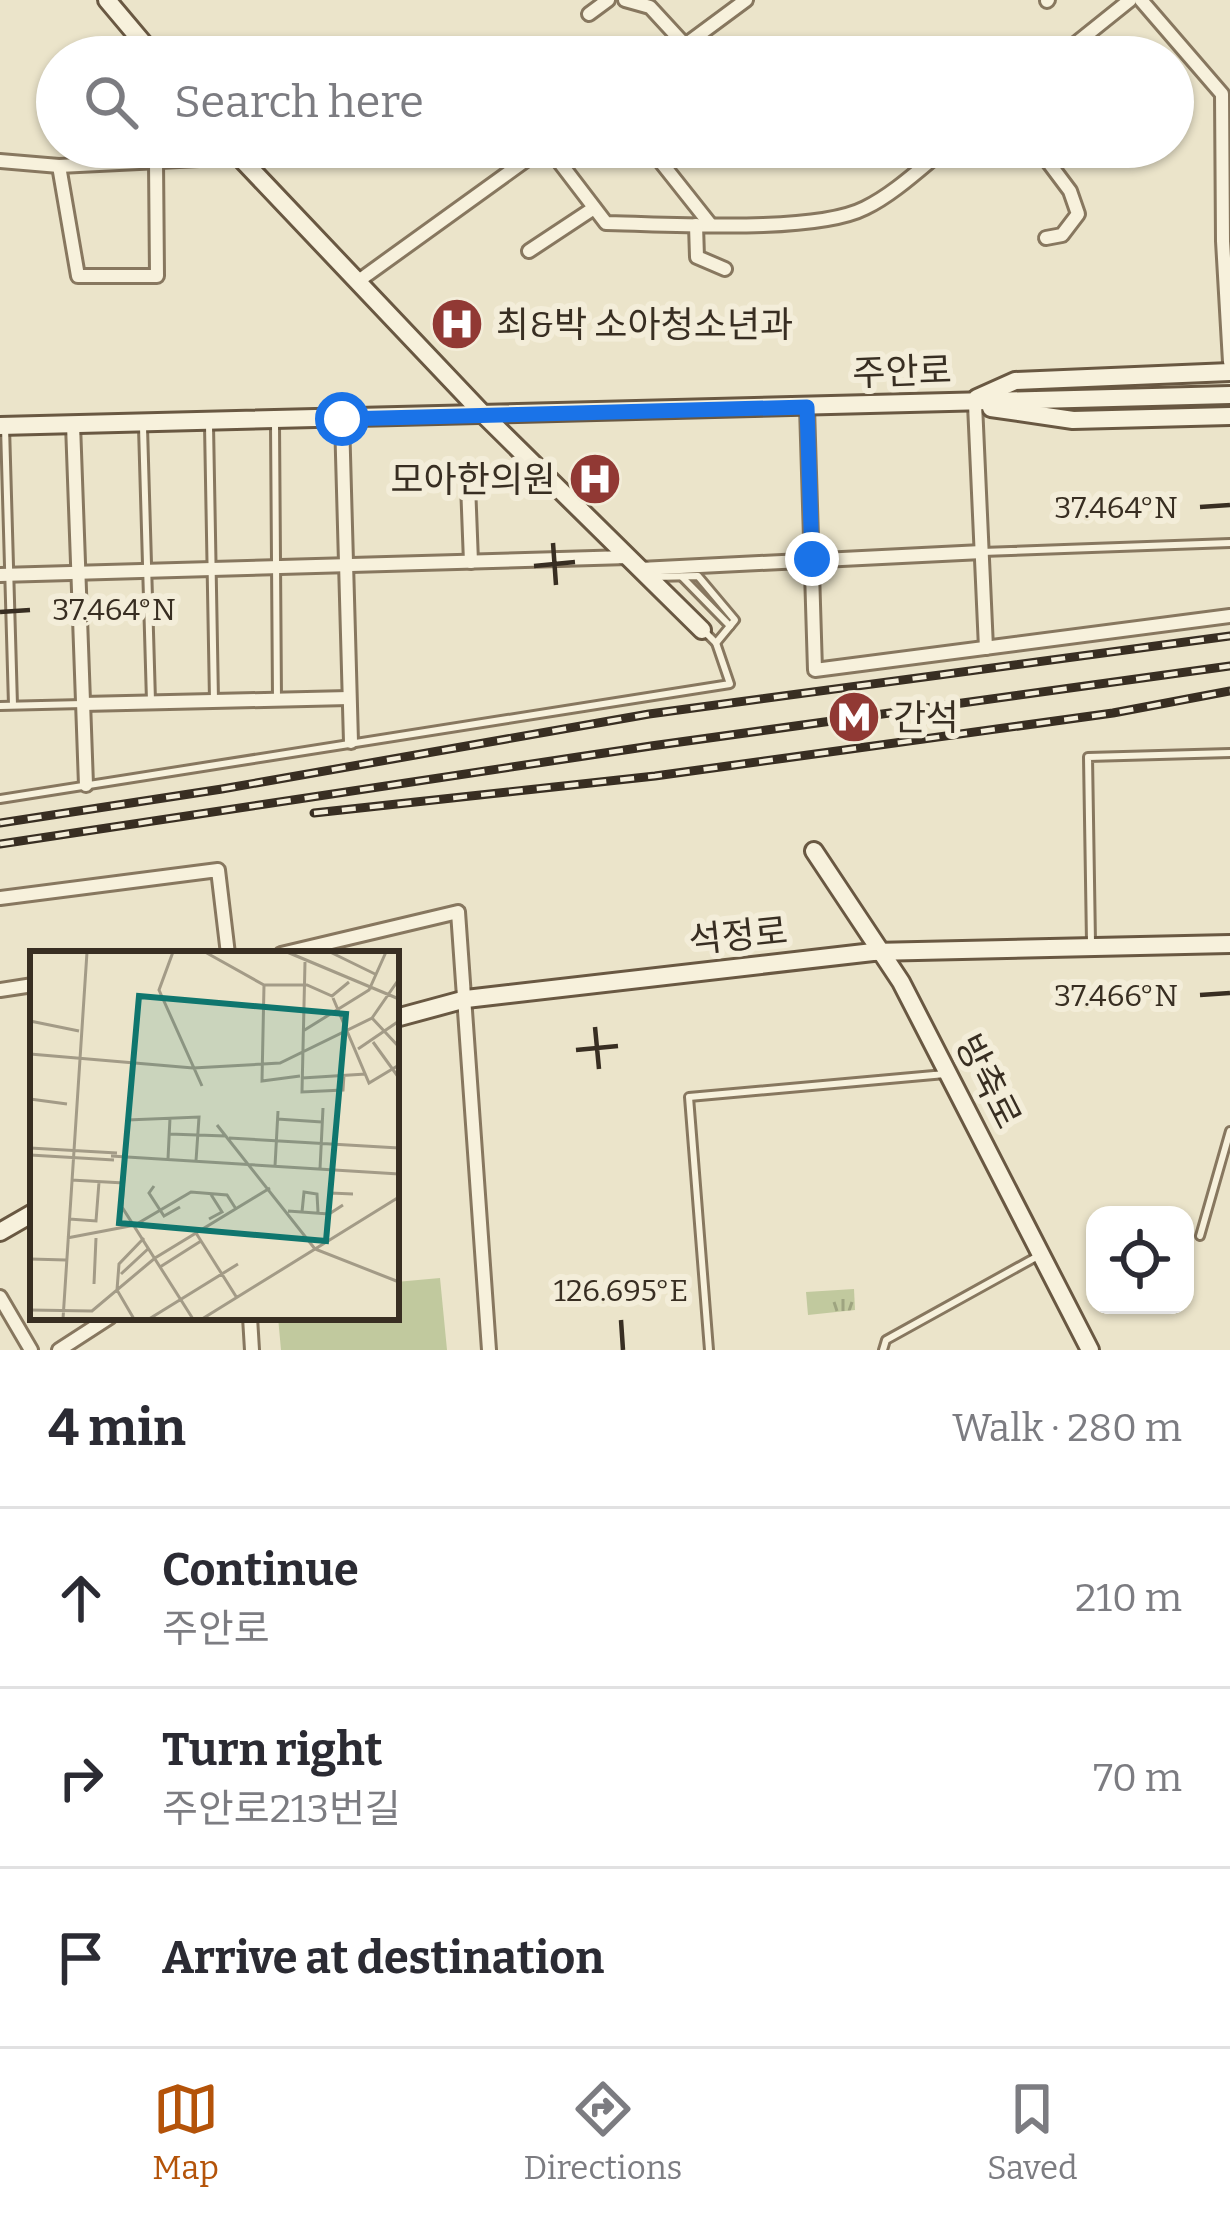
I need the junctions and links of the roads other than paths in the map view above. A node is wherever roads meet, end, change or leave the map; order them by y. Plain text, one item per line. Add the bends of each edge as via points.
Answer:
1 (107, 0) edge
2 (608, 0) edge
3 (625, 0) edge
4 (746, 0) edge
5 (1130, 0) edge
6 (1142, 0) edge
7 (589, 14) dead end
8 (137, 36) edge
9 (677, 36) edge
10 (697, 36) edge
11 (1085, 36) edge
12 (1173, 36) edge
13 (1194, 61) edge
14 (1226, 135) edge
15 (0, 161) edge
16 (36, 164) edge
17 (59, 168) edge
18 (156, 168) edge
19 (250, 168) edge
20 (517, 168) edge
21 (563, 168) edge
22 (664, 168) edge
23 (911, 168) edge
24 (1053, 168) edge
25 (594, 208) junction
26 (703, 224) junction
27 (1046, 238) dead end
28 (1226, 241) edge
29 (530, 251) dead end
30 (724, 268) dead end
31 (357, 282) junction
32 (1230, 362) edge
33 (1230, 372) edge
34 (1230, 395) edge
35 (971, 403) junction
36 (807, 407) junction
37 (484, 416) junction
38 (1230, 416) edge
39 (342, 419) junction
40 (275, 421) junction
41 (209, 422) junction
42 (143, 423) junction
43 (73, 424) junction
44 (3, 426) edge
45 (468, 484) dead end
46 (1230, 543) edge
47 (982, 552) junction
48 (812, 559) junction
49 (471, 562) junction
50 (346, 567) junction
51 (276, 568) junction
52 (640, 568) junction
53 (212, 570) junction
54 (147, 572) junction
55 (78, 573) junction
56 (5, 575) edge
57 (1230, 616) edge
58 (709, 636) junction
59 (986, 648) junction
60 (350, 698) junction
61 (278, 699) junction
62 (214, 701) junction
63 (151, 702) junction
64 (83, 704) junction
65 (0, 706) edge
66 (14, 706) junction
67 (351, 742) junction
68 (1230, 753) edge
69 (86, 785) junction
70 (0, 799) edge
71 (814, 851) dead end
72 (0, 898) edge
73 (1230, 944) edge
74 (1091, 947) junction
75 (228, 951) edge
76 (293, 951) edge
77 (883, 952) junction
78 (30, 985) edge
79 (0, 990) edge
80 (466, 998) junction
81 (399, 1017) edge
82 (948, 1073) junction
83 (1230, 1131) edge
84 (30, 1215) edge
85 (0, 1232) edge
86 (1200, 1236) dead end
87 (1041, 1254) junction
88 (0, 1297) edge
89 (105, 1320) edge
90 (250, 1320) edge
91 (31, 1350) edge
92 (59, 1350) edge
93 (252, 1350) edge
94 (489, 1350) edge
95 (709, 1350) edge
96 (883, 1350) edge
97 (1090, 1350) edge

1 - 8 main road
2 - 7 street
3 - 9 street via 650,7
4 - 10 street
5 - 11 street
6 - 12 street
13 - 14 street via 1222,94
14 - 28 street
15 - 16 street
17 - 18 street via 78,276 157,276
19 - 31 main road
20 - 31 street
21 - 25 street
22 - 26 street
23 - 26 street via 865,208 824,221
24 - 27 street via 1078,214 1062,235
25 - 26 street via 606,223
25 - 29 street
26 - 30 street via 697,257
28 - 32 street
31 - 37 main road
33 - 35 main road via 1016,381
34 - 35 main road, 주안로
35 - 36 main road, 주안로
35 - 38 main road via 1072,420
35 - 47 street
36 - 37 main road, 주안로
36 - 48 street
37 - 39 main road, 주안로
37 - 52 main road
39 - 40 main road, 주안로
39 - 50 street
40 - 41 main road, 주안로
40 - 51 lane
41 - 42 main road, 주안로
41 - 53 lane
42 - 43 main road, 주안로
42 - 54 lane
43 - 44 main road, 주안로
43 - 55 street
44 - 56 lane
45 - 49 street
46 - 47 lane
47 - 48 street
47 - 59 street
48 - 52 street
48 - 59 street via 815,670
49 - 50 street
49 - 52 street
50 - 51 street
50 - 60 street
51 - 53 street
51 - 61 lane
52 - 58 main road
52 - 58 lane via 698,576 735,620
53 - 54 street
53 - 62 lane
54 - 55 street
54 - 63 lane
55 - 56 street
55 - 64 street
56 - 66 lane
57 - 59 street
58 - 67 lane via 730,684
60 - 61 street
60 - 67 street
61 - 62 street
62 - 63 street
63 - 64 street
64 - 66 lane
64 - 69 street
65 - 66 lane
67 - 69 lane
68 - 74 lane via 1088,757
69 - 70 lane
71 - 77 main road, 방축로
72 - 75 street via 218,870
73 - 74 main road, 석정로
74 - 77 main road, 석정로
76 - 80 street via 458,912
77 - 80 main road, 석정로
77 - 82 main road, 방축로
78 - 79 street
80 - 81 main road, 석정로
80 - 94 street
82 - 87 main road, 방축로
82 - 95 lane via 689,1096
83 - 86 lane
84 - 85 main road
87 - 96 lane via 886,1340
87 - 97 main road, 방축로
88 - 91 street
89 - 92 street
90 - 93 street

